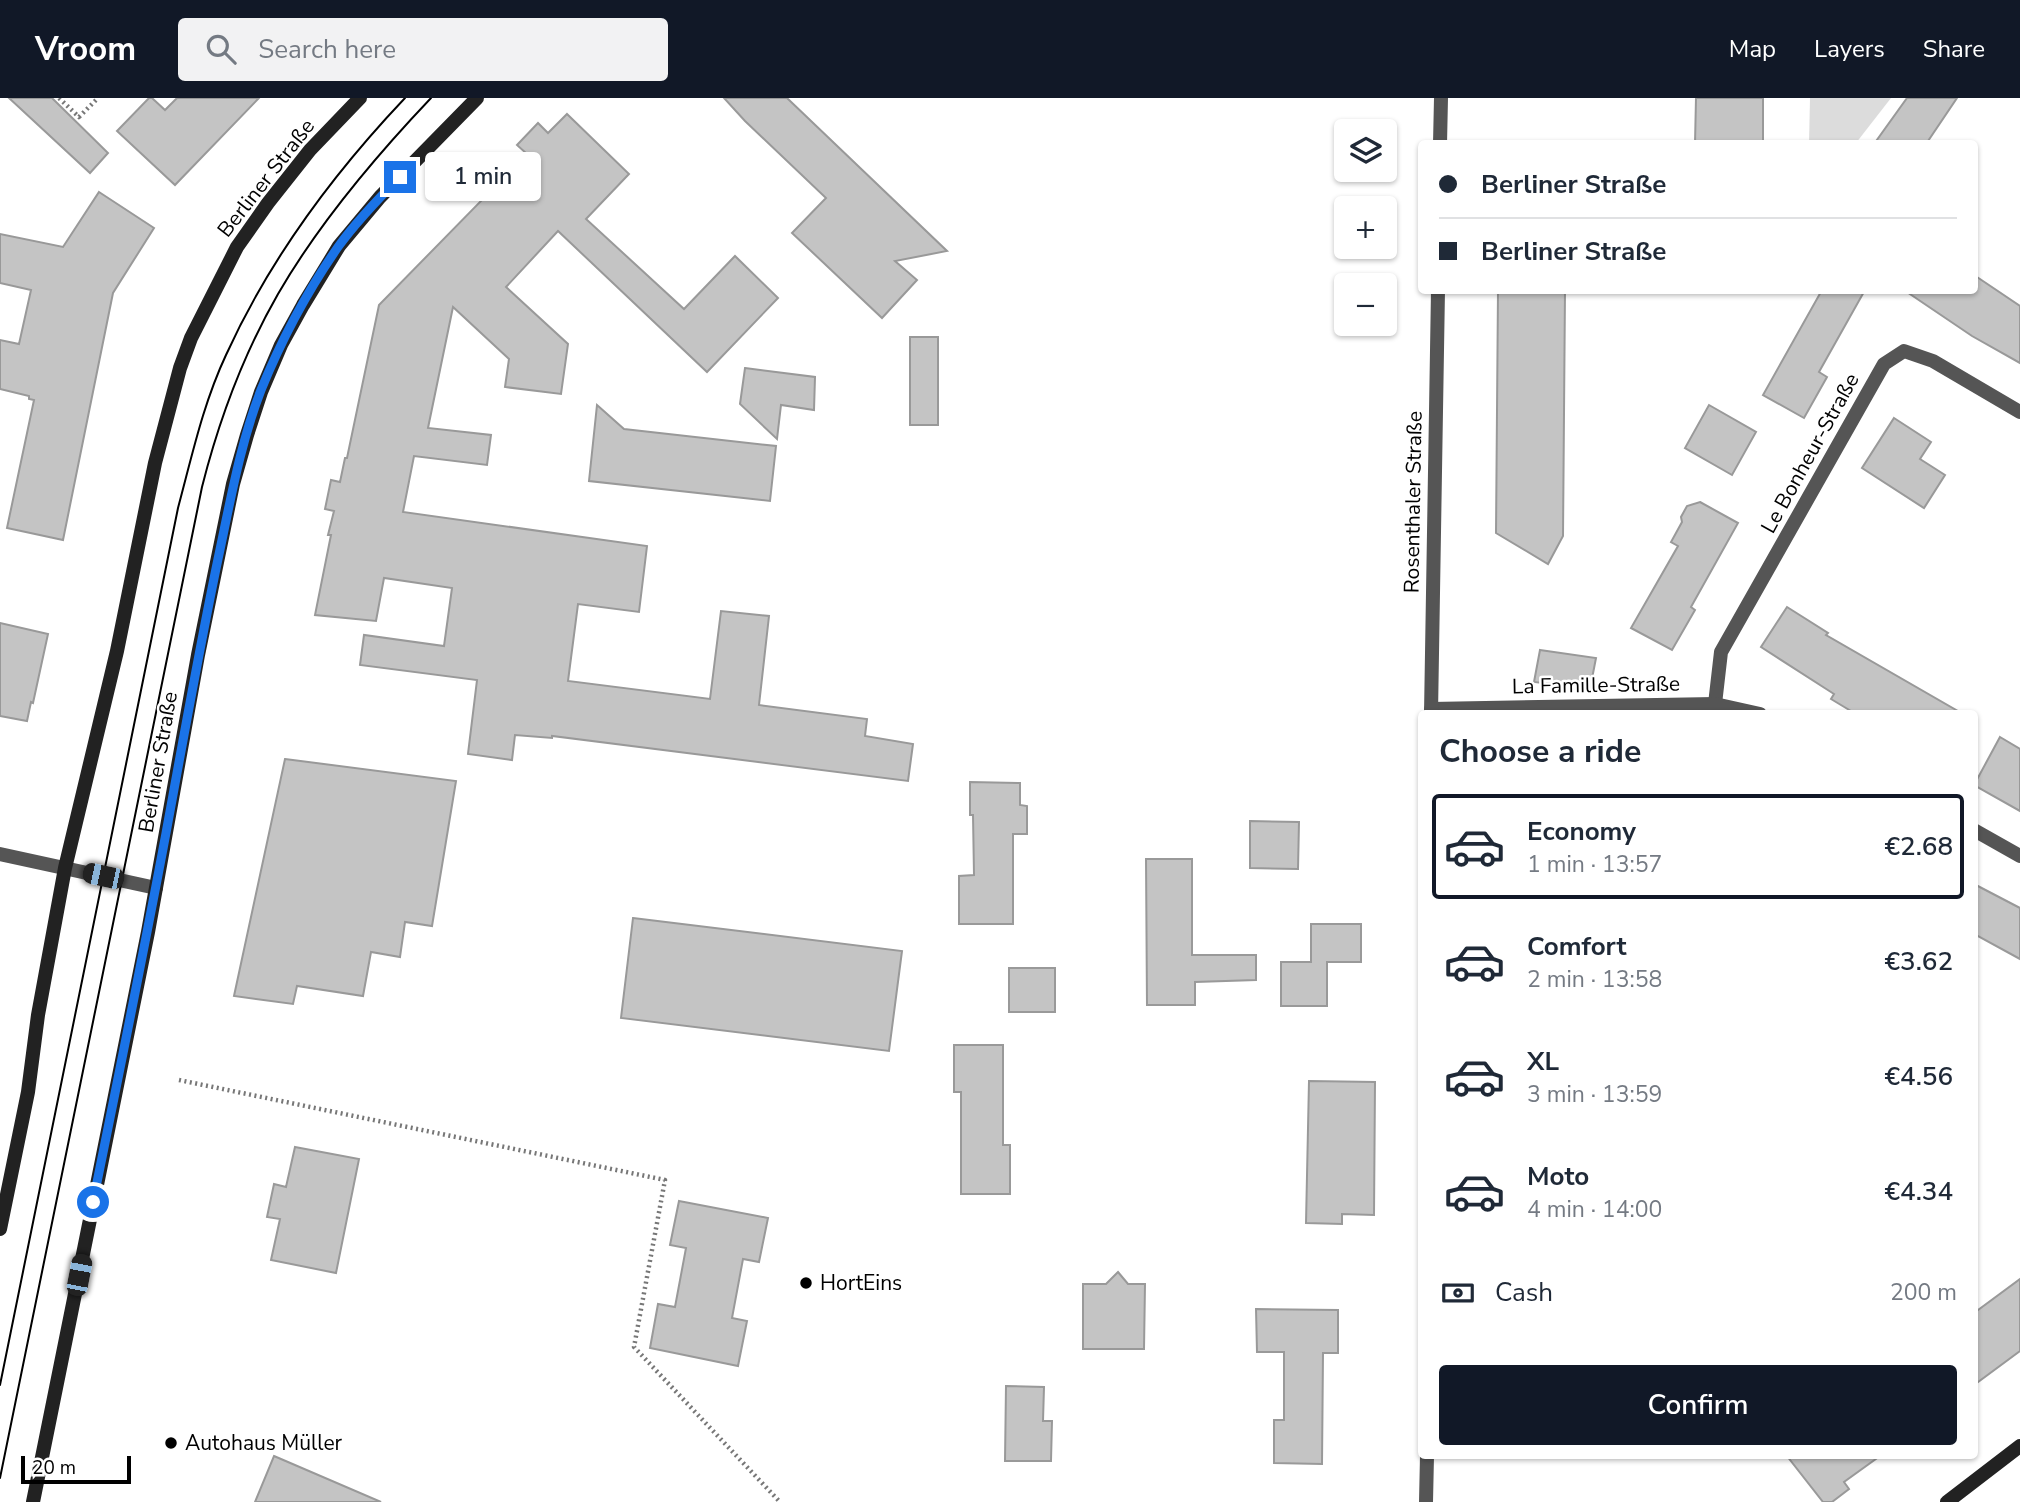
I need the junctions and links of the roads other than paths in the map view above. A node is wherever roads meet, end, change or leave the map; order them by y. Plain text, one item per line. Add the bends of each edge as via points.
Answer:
1 (360, 98) edge
2 (477, 98) edge
3 (1441, 98) edge
4 (1440, 140) edge
5 (1438, 294) edge
6 (2020, 412) edge
7 (1716, 704) junction
8 (1431, 710) edge
9 (1502, 710) edge
10 (1742, 710) edge
11 (1978, 832) edge
12 (0, 854) edge
13 (2020, 856) edge
14 (65, 868) junction
15 (156, 888) junction
16 (0, 1229) edge
17 (2020, 1446) edge
18 (1427, 1459) edge
19 (33, 1502) edge
20 (1426, 1502) edge
21 (1947, 1502) edge

1 - 14 main road, Berliner Straße via 310,150 237,247 191,338 155,463 117,651
2 - 15 main road, Berliner Straße via 339,246 297,315 261,392 231,497
3 - 4 street
5 - 8 street, Rosenthaler Straße
6 - 7 street, Le Bonheur-Straße via 1933,362 1904,351 1884,364 1721,652
7 - 9 street, La Famille-Straße
7 - 10 street, La Famille-Straße
11 - 13 street
12 - 14 street
14 - 15 street
14 - 16 main road, Berliner Straße
15 - 19 main road, Berliner Straße
17 - 21 main road
18 - 20 street

